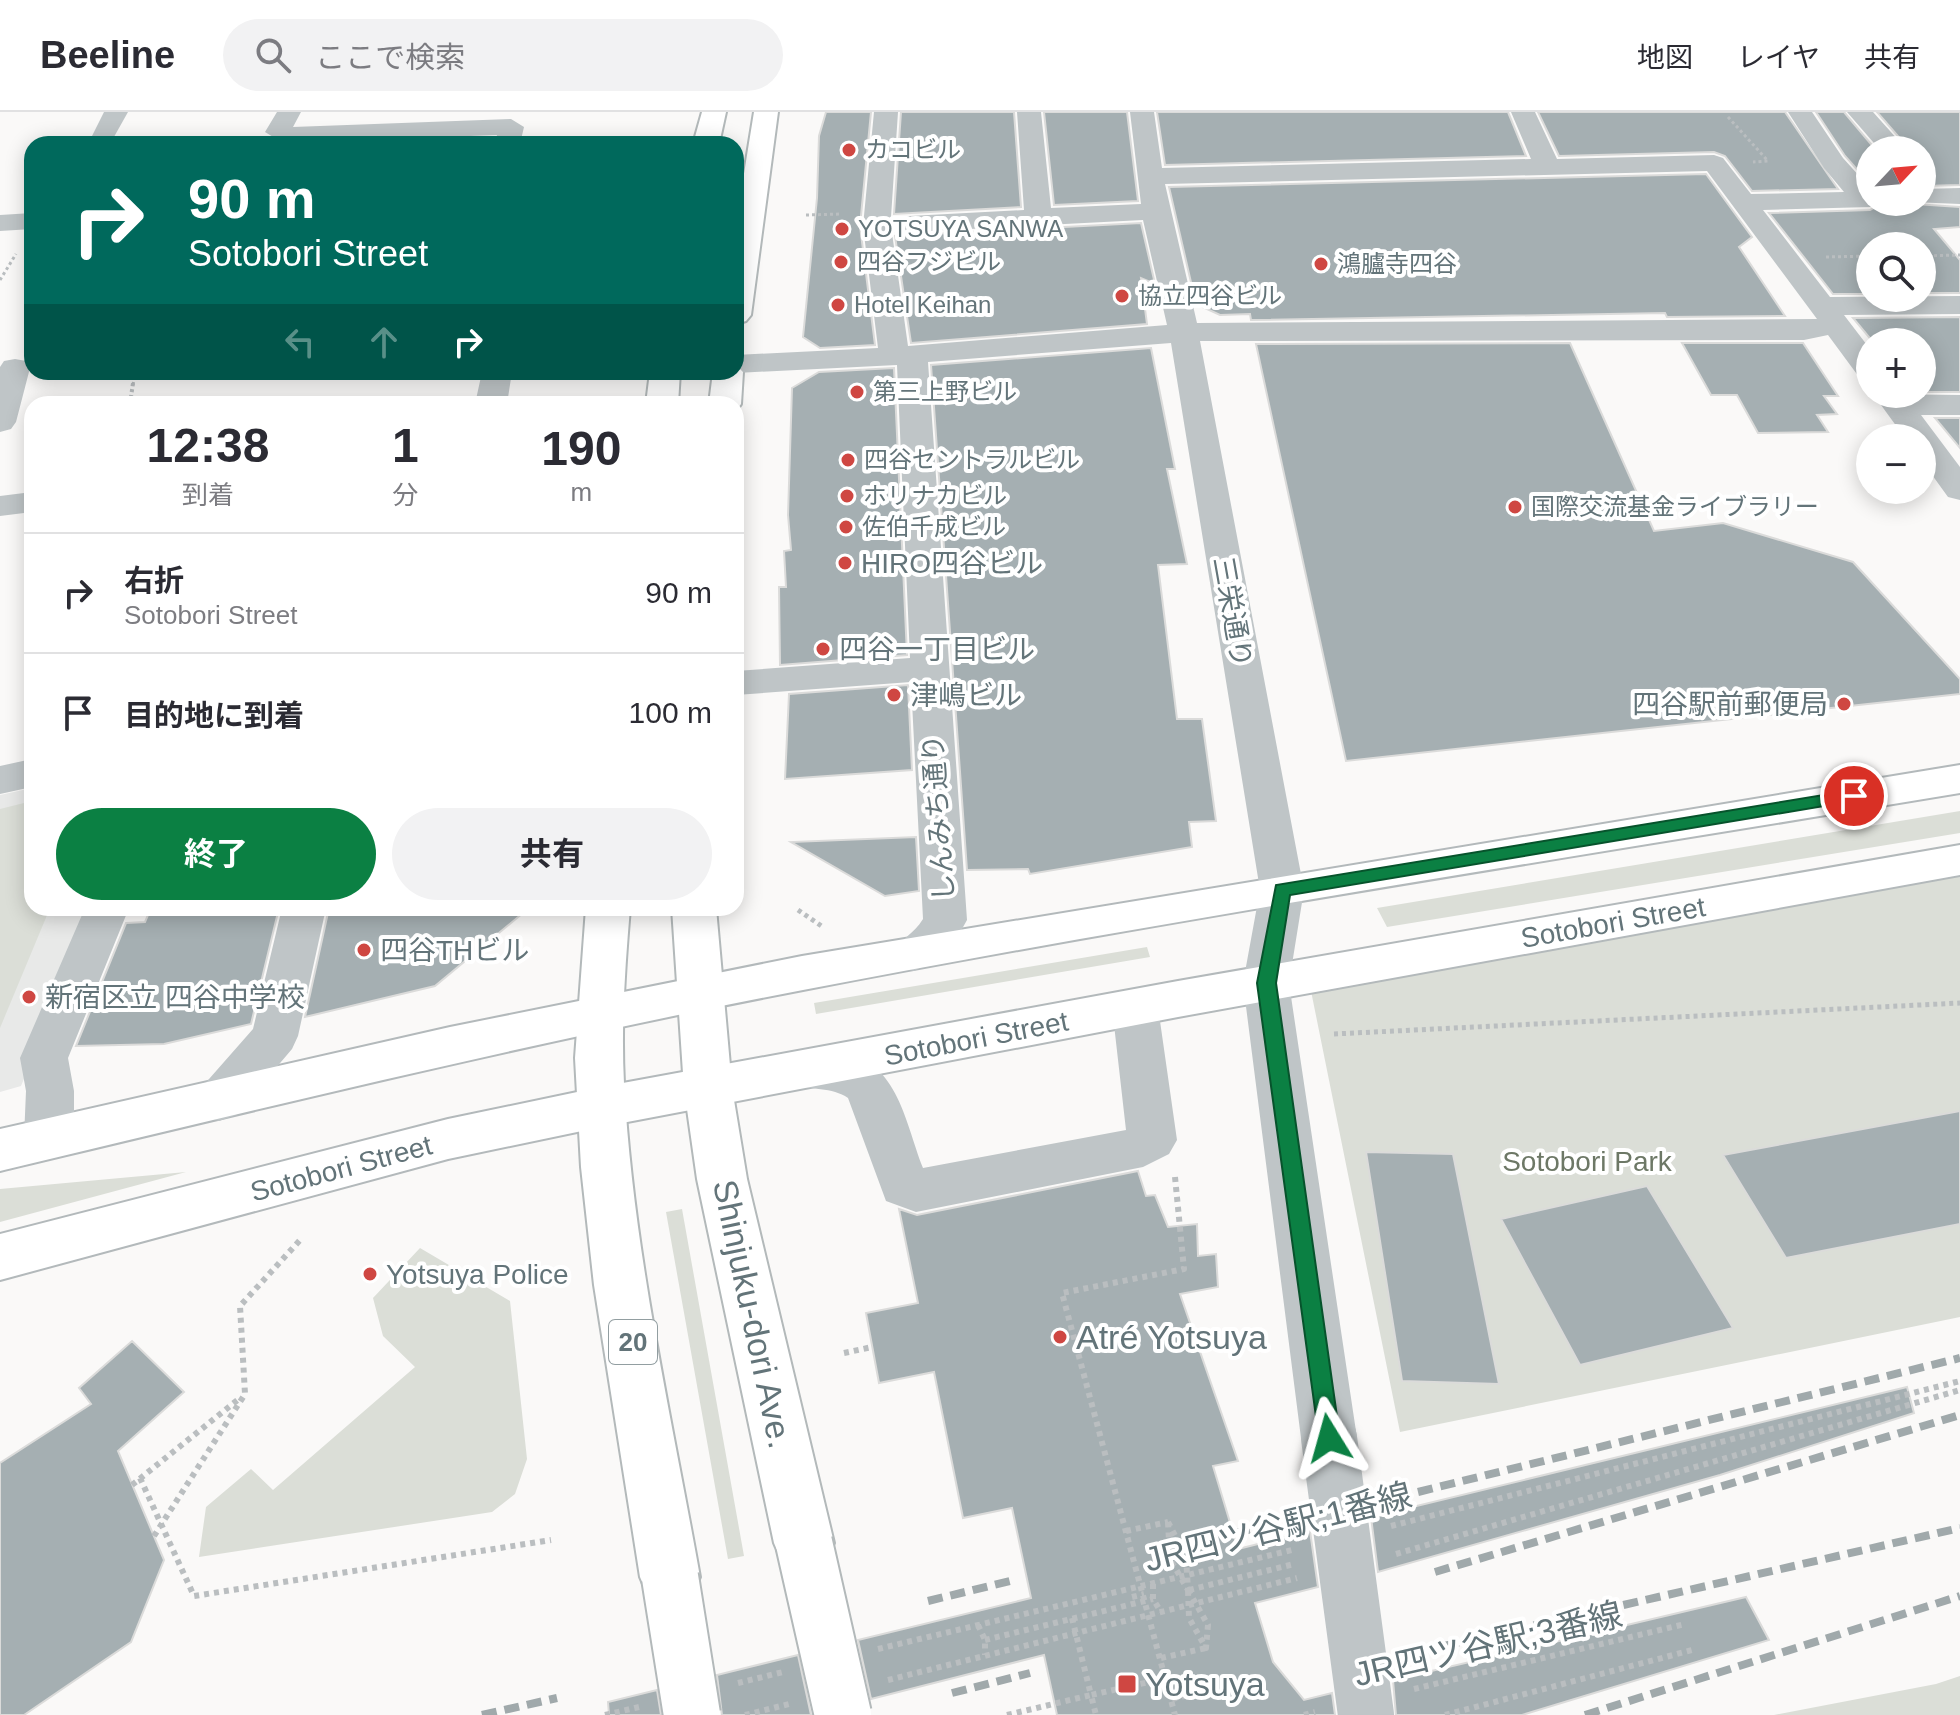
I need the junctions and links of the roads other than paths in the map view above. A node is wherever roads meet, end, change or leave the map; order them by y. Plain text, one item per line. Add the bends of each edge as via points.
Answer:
1 (116, 112) edge
2 (289, 112) edge
3 (714, 112) edge
4 (766, 112) edge
5 (886, 112) edge
6 (1029, 112) edge
7 (1142, 112) edge
8 (1523, 112) edge
9 (1800, 112) edge
10 (1859, 112) edge
11 (102, 136) edge
12 (509, 136) edge
13 (708, 136) edge
14 (1881, 136) edge
15 (1547, 166) junction
16 (1151, 176) junction
17 (1856, 187) edge
18 (1856, 199) edge
19 (1745, 202) junction
20 (1155, 211) junction
21 (1038, 216) junction
22 (24, 222) edge
23 (0, 223) edge
24 (877, 226) junction
25 (744, 261) edge
26 (1960, 305) edge
27 (1827, 315) junction
28 (1184, 333) junction
29 (1856, 352) edge
30 (903, 355) junction
31 (744, 364) edge
32 (16, 368) edge
33 (1936, 403) edge
34 (1960, 405) edge
35 (1901, 408) edge
36 (0, 422) edge
37 (1955, 474) edge
38 (24, 503) edge
39 (0, 506) edge
40 (929, 669) junction
41 (744, 682) edge
42 (24, 775) edge
43 (1960, 779) edge
44 (0, 780) edge
45 (1960, 860) edge
46 (1282, 890) junction
47 (104, 916) edge
48 (302, 916) edge
49 (607, 916) edge
50 (695, 916) edge
51 (914, 954) junction
52 (1266, 983) junction
53 (700, 993) junction
54 (1135, 1007) junction
55 (599, 1013) junction
56 (808, 1071) junction
57 (708, 1088) junction
58 (219, 1101) junction
59 (601, 1107) junction
60 (49, 1138) junction
61 (0, 1150) edge
62 (0, 1257) edge
63 (691, 1701) edge
64 (1365, 1705) edge
65 (843, 1715) edge

1 - 11 street
2 - 12 street via 278,132 283,135 511,127
3 - 13 main road
4 - 25 main road
5 - 24 street, しんみち通り
6 - 21 street
7 - 16 street, 三栄通り
8 - 15 street
9 - 17 street via 1833,163
10 - 14 street
15 - 16 street
15 - 19 street via 1714,163
16 - 20 street, 三栄通り
18 - 19 street
19 - 27 street
20 - 21 street
20 - 28 street, 三栄通り
21 - 24 street
22 - 23 street
24 - 30 street, しんみち通り
26 - 27 street
27 - 28 street via 1804,331
27 - 29 street
28 - 30 street
28 - 46 street, 三栄通り
30 - 31 street
30 - 40 street, しんみち通り
32 - 36 street
33 - 34 street
35 - 37 street
38 - 39 street
40 - 41 street
40 - 51 street, しんみち通り via 945,920 932,942
42 - 44 street
43 - 46 main road
45 - 52 main road, Sotobori Street
46 - 51 main road
46 - 52 street, 三栄通り
47 - 60 street via 44,1058
48 - 58 street via 275,1036
49 - 55 main road, 20
50 - 53 main road, Shinjuku-dori Ave.
51 - 53 main road
52 - 54 main road, Sotobori Street
52 - 64 street, 三栄通り, bridge
53 - 55 main road
53 - 57 main road, Shinjuku-dori Ave.
54 - 56 main road, Sotobori Street
54 - 56 street via 1152,1140 1143,1147 946,1186 916,1191 904,1186 868,1087 850,1073
55 - 58 main road
55 - 59 main road, 20
56 - 57 main road, Sotobori Street
57 - 59 main road, Sotobori Street
57 - 65 main road, Shinjuku-dori Ave., bridge via 722,1179
58 - 60 main road
59 - 62 main road, Sotobori Street via 448,1139
59 - 63 main road, 20, bridge via 611,1206
60 - 61 main road

